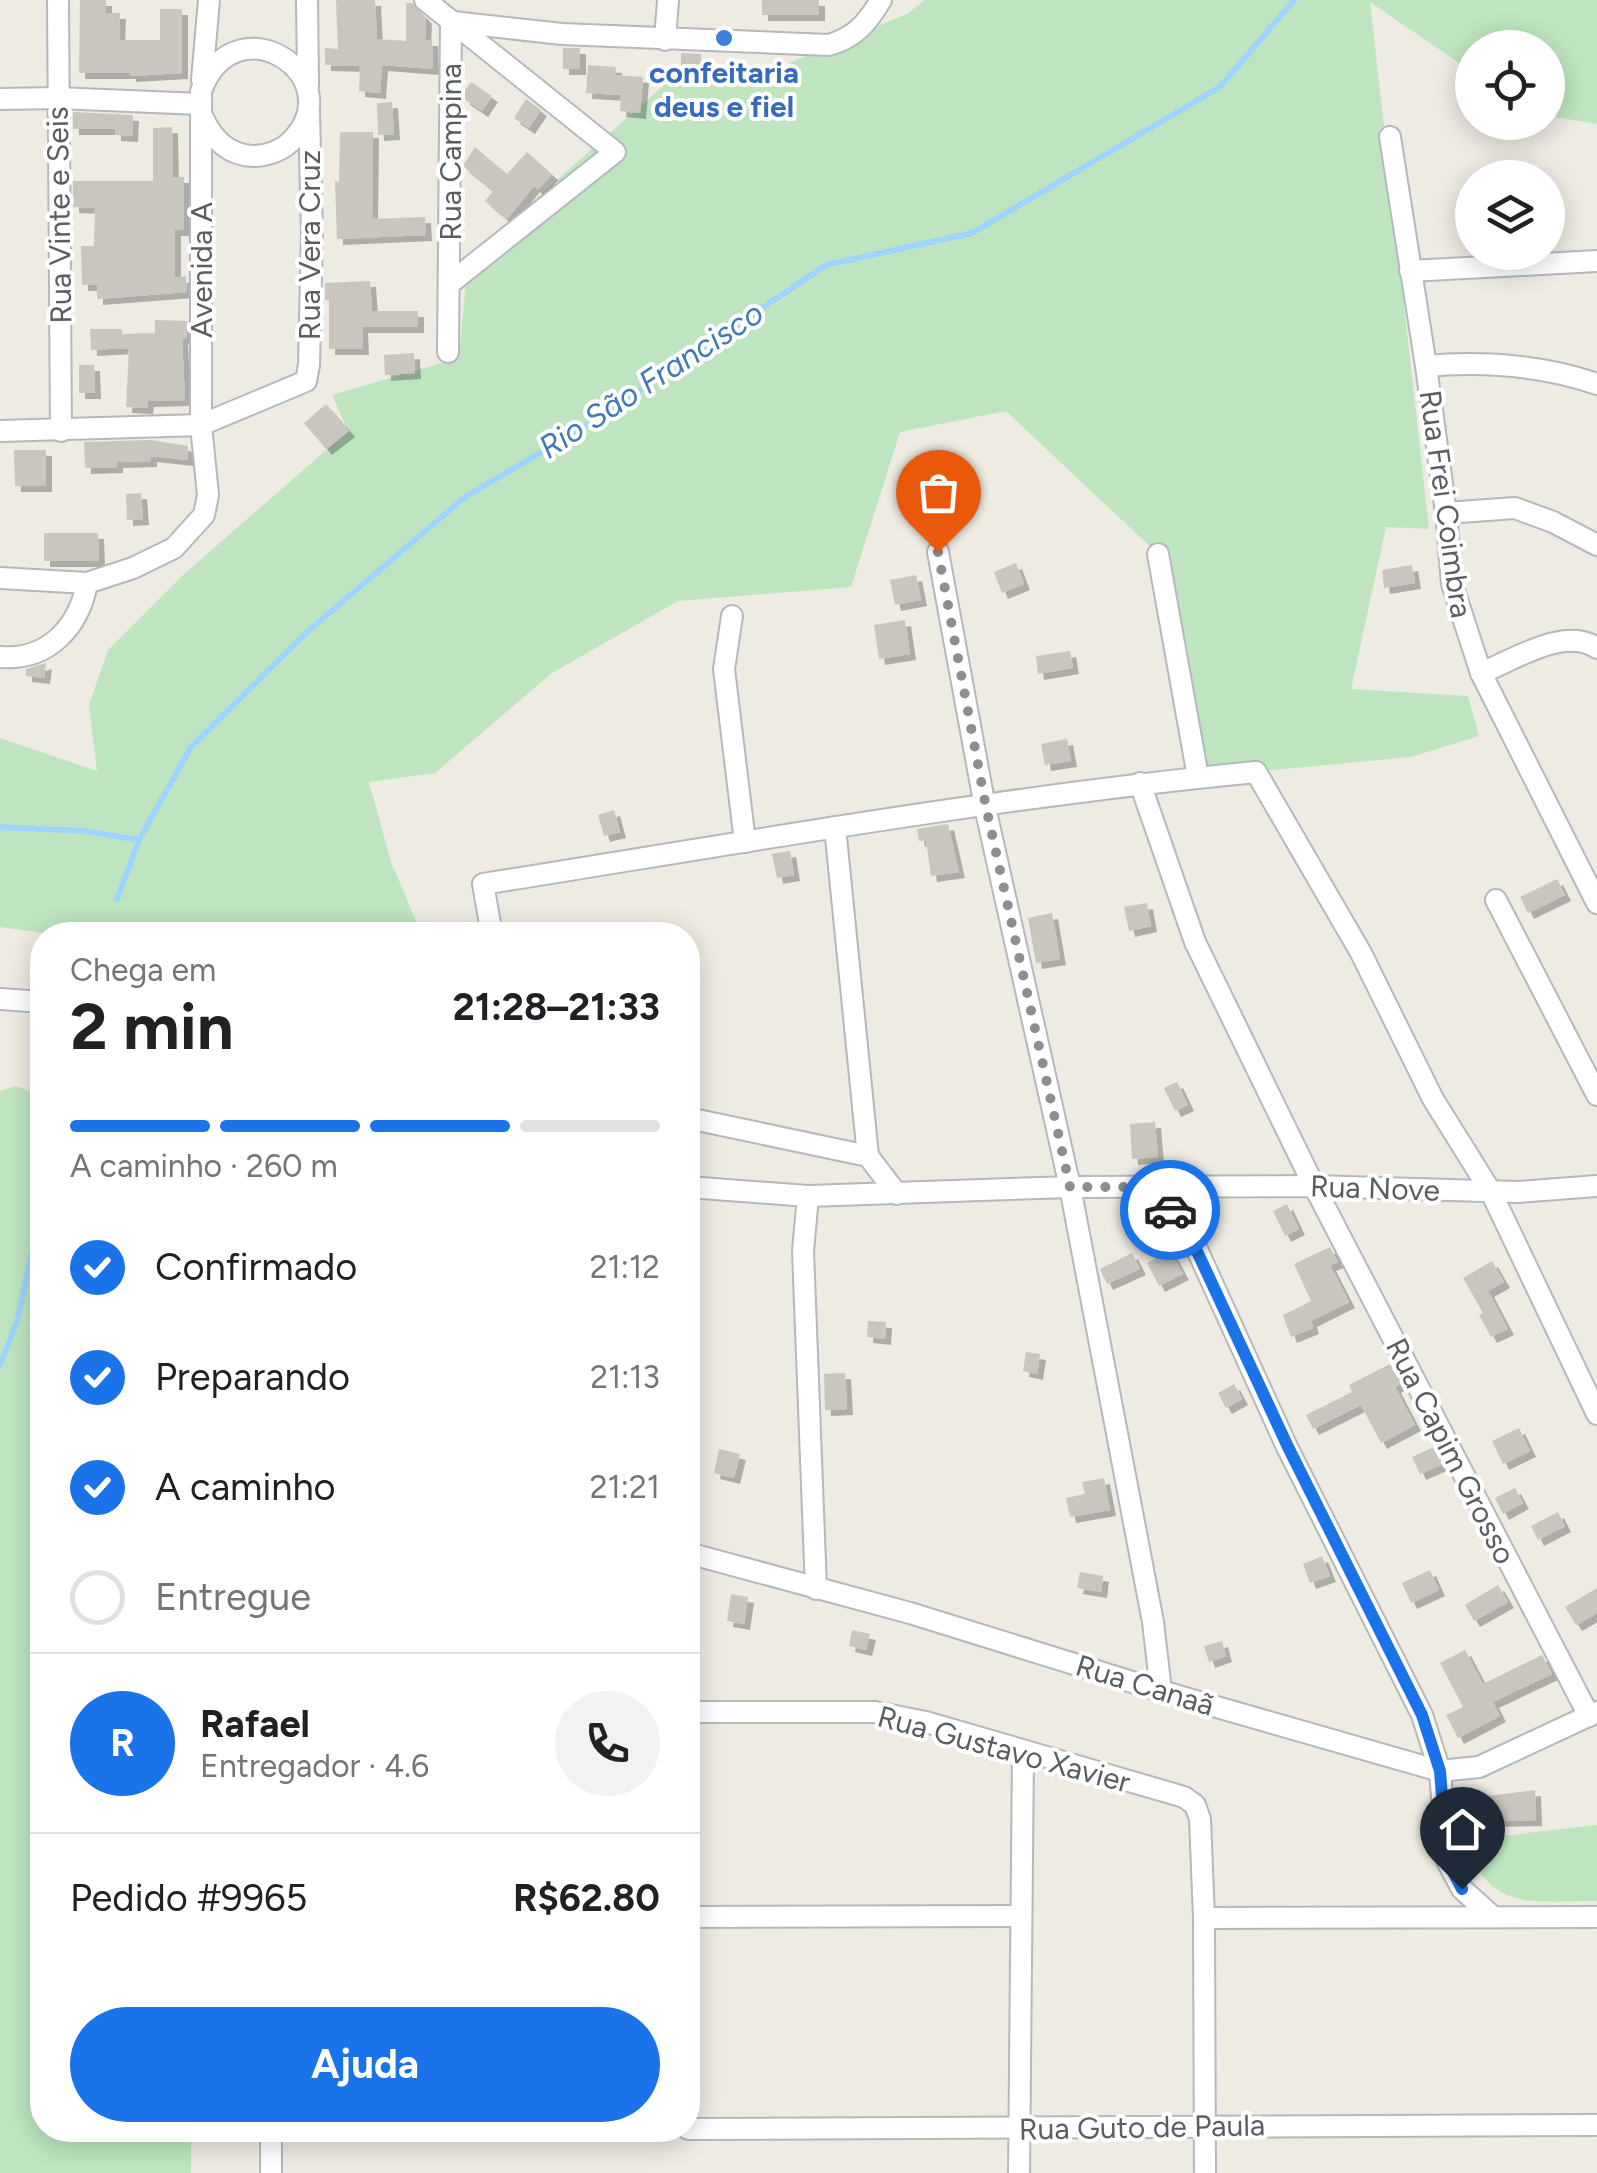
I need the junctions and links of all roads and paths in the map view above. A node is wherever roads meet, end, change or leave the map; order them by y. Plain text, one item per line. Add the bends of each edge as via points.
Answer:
1 (58, 0) edge
2 (209, 0) edge
3 (307, 0) edge
4 (425, 0) edge
5 (668, 0) edge
6 (882, 0) edge
7 (451, 21) junction
8 (665, 40) junction
9 (57, 98) junction
10 (0, 100) edge
11 (308, 100) junction
12 (201, 104) junction
13 (1390, 137) dead end
14 (1597, 261) edge
15 (1410, 271) junction
16 (449, 284) junction
17 (448, 352) dead end
18 (1426, 366) junction
19 (1597, 384) edge
20 (201, 424) junction
21 (0, 431) edge
22 (61, 431) junction
23 (1446, 513) junction
24 (1597, 545) edge
25 (938, 552) dead end
26 (1158, 554) dead end
27 (0, 578) edge
28 (87, 583) junction
29 (732, 616) dead end
30 (1597, 648) edge
31 (0, 657) edge
32 (1481, 673) junction
33 (1198, 777) junction
34 (1140, 783) junction
35 (986, 807) junction
36 (835, 828) junction
37 (745, 842) junction
38 (1496, 900) dead end
39 (1597, 903) edge
40 (490, 922) edge
41 (0, 999) edge
42 (30, 1001) edge
43 (1597, 1095) edge
44 (700, 1121) edge
45 (868, 1156) junction
46 (1314, 1186) junction
47 (1597, 1186) edge
48 (1070, 1187) junction
49 (1152, 1187) junction
50 (700, 1188) edge
51 (1491, 1192) junction
52 (897, 1194) junction
53 (808, 1196) junction
54 (1597, 1414) edge
55 (700, 1556) edge
56 (816, 1589) junction
57 (1161, 1690) junction
58 (700, 1712) edge
59 (1593, 1714) edge
60 (1023, 1753) junction
61 (1440, 1771) junction
62 (1019, 1916) junction
63 (1492, 1916) junction
64 (700, 1917) edge
65 (1204, 1918) junction
66 (1597, 1918) edge
67 (1205, 2125) junction
68 (1597, 2125) edge
69 (1018, 2128) junction
70 (700, 2129) edge
71 (271, 2142) edge
72 (271, 2173) edge
73 (1019, 2173) edge
74 (1205, 2173) edge

1 - 9 street, Rua Vinte e Seis
2 - 12 street, Avenida A
3 - 11 street, Rua Vera Cruz
4 - 7 street
5 - 8 street
6 - 8 street via 865,26 829,45
7 - 8 street
7 - 16 street, Rua Campina
7 - 16 street, Rua Campina via 613,148 613,156
9 - 10 street
9 - 12 street
9 - 22 street, Rua Vinte e Seis
11 - 12 street via 292,142 258,156 222,146
11 - 12 street via 302,74 289,60 254,46 219,59 207,74
11 - 20 street, Rua Vera Cruz via 306,381
12 - 20 street, Avenida A
13 - 15 street, Rua Frei Coimbra
14 - 15 street
15 - 18 street, Rua Frei Coimbra
16 - 17 street, Rua Campina
18 - 19 street via 1477,362
18 - 23 street, Rua Frei Coimbra
20 - 22 street
20 - 28 street, Avenida A via 204,514 174,548
21 - 22 street
23 - 24 street via 1515,508
23 - 32 street, Rua Frei Coimbra via 1452,584
25 - 35 street
26 - 33 street
27 - 28 street
28 - 31 street via 64,636 38,651
29 - 37 street via 724,669
30 - 32 street via 1585,640 1559,642
32 - 39 street, Rua Frei Coimbra
33 - 34 street
33 - 51 street via 1256,772 1361,953 1433,1099
34 - 35 street
34 - 46 street, Rua Capim Grosso via 1195,942
35 - 36 street
35 - 48 street
36 - 37 street
36 - 45 street
37 - 40 street via 483,884
38 - 43 street
41 - 42 street
44 - 45 street
45 - 52 street
46 - 49 street, Rua Nove
46 - 51 street, Rua Nove
46 - 59 street, Rua Capim Grosso
47 - 51 street, Rua Nove
48 - 49 street, Rua Nove
48 - 52 street, Rua Nove
48 - 57 street
49 - 61 street via 1188,1232 1422,1715
50 - 53 street, Rua Nove
51 - 54 street
52 - 53 street, Rua Nove
53 - 56 street via 803,1251
55 - 56 street, Rua Canaã
56 - 57 street, Rua Canaã
57 - 61 street, Rua Canaã
58 - 60 street, Rua Gustavo Xavier via 875,1712
59 - 61 street, Rua Canaã via 1480,1768
60 - 62 street
60 - 65 street, Rua Gustavo Xavier via 1184,1796 1196,1805
61 - 63 street via 1447,1860 1462,1889
62 - 64 street
62 - 69 street
63 - 65 street
63 - 66 street
65 - 67 street
67 - 68 street, Rua Guto de Paula
67 - 69 street, Rua Guto de Paula
67 - 74 street
69 - 70 street, Rua Guto de Paula
69 - 73 street
71 - 72 street

